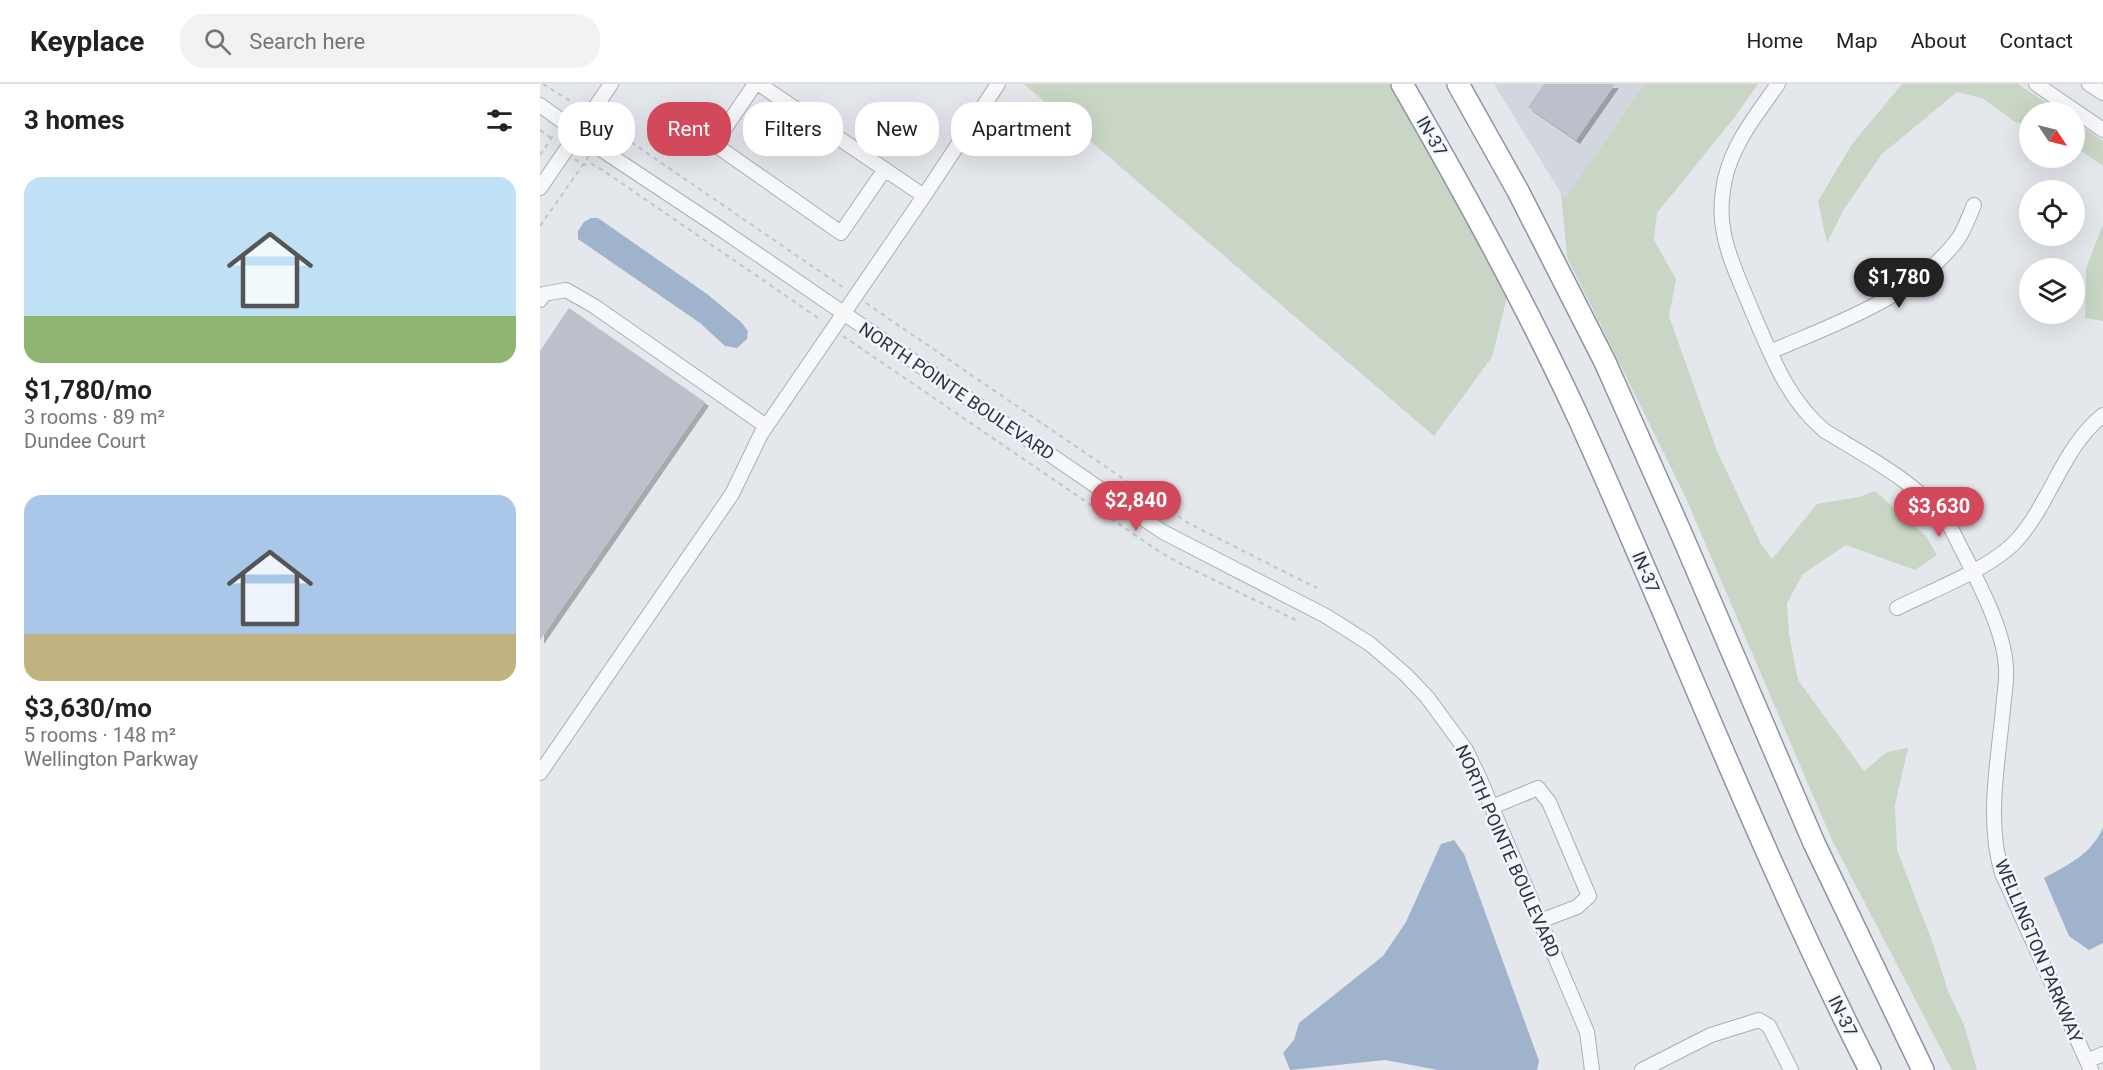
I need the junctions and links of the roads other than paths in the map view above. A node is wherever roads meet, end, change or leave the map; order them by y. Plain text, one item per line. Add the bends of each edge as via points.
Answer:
1 (611, 84) edge
2 (757, 84) edge
3 (999, 84) edge
4 (1402, 84) edge
5 (1458, 84) edge
6 (1778, 84) edge
7 (2036, 84) edge
8 (2090, 84) edge
9 (2103, 93) edge
10 (599, 102) edge
11 (540, 105) edge
12 (558, 118) edge
13 (2103, 130) edge
14 (562, 156) edge
15 (613, 156) edge
16 (885, 169) junction
17 (540, 188) edge
18 (924, 196) junction
19 (1974, 206) dead end
20 (540, 300) edge
21 (844, 314) junction
22 (1770, 352) junction
23 (2103, 415) edge
24 (766, 426) junction
25 (1972, 571) junction
26 (1897, 608) dead end
27 (540, 773) edge
28 (1492, 807) junction
29 (1540, 921) junction
30 (2103, 1054) edge
31 (2089, 1066) edge
32 (1592, 1070) edge
33 (1642, 1070) edge
34 (1791, 1070) edge
35 (1870, 1070) edge
36 (1923, 1070) edge

1 - 10 street
2 - 16 street
2 - 16 street via 714,144 841,232
3 - 18 street
4 - 35 highway, IN-37 via 1476,214 1554,365 1790,904
5 - 36 highway via 1518,191 1605,362 1814,843
6 - 22 street, WELLINGTON PARKWAY via 1737,145 1721,208 1732,261
7 - 13 street
8 - 9 street
11 - 12 street, NORTH POINTE BOULEVARD
14 - 17 street
15 - 21 street, NORTH POINTE BOULEVARD
16 - 18 street
18 - 21 street
19 - 22 street via 1960,237 1905,287 1862,312
20 - 24 street via 544,294 566,290
21 - 24 street
21 - 28 street, NORTH POINTE BOULEVARD via 1163,531 1326,616 1370,644 1413,682 1448,723 1466,750
22 - 25 street, WELLINGTON PARKWAY via 1792,395 1815,423 1919,492 1937,509
23 - 25 street via 2075,446 2016,542
24 - 27 street via 732,494
25 - 26 street
25 - 31 street, WELLINGTON PARKWAY via 1995,622 2006,669 1994,809 1997,856
28 - 29 street, NORTH POINTE BOULEVARD
28 - 29 street via 1538,789 1549,802 1589,896 1577,907
29 - 32 street, NORTH POINTE BOULEVARD via 1587,1032
30 - 31 street
33 - 34 street via 1711,1035 1759,1020 1769,1026

